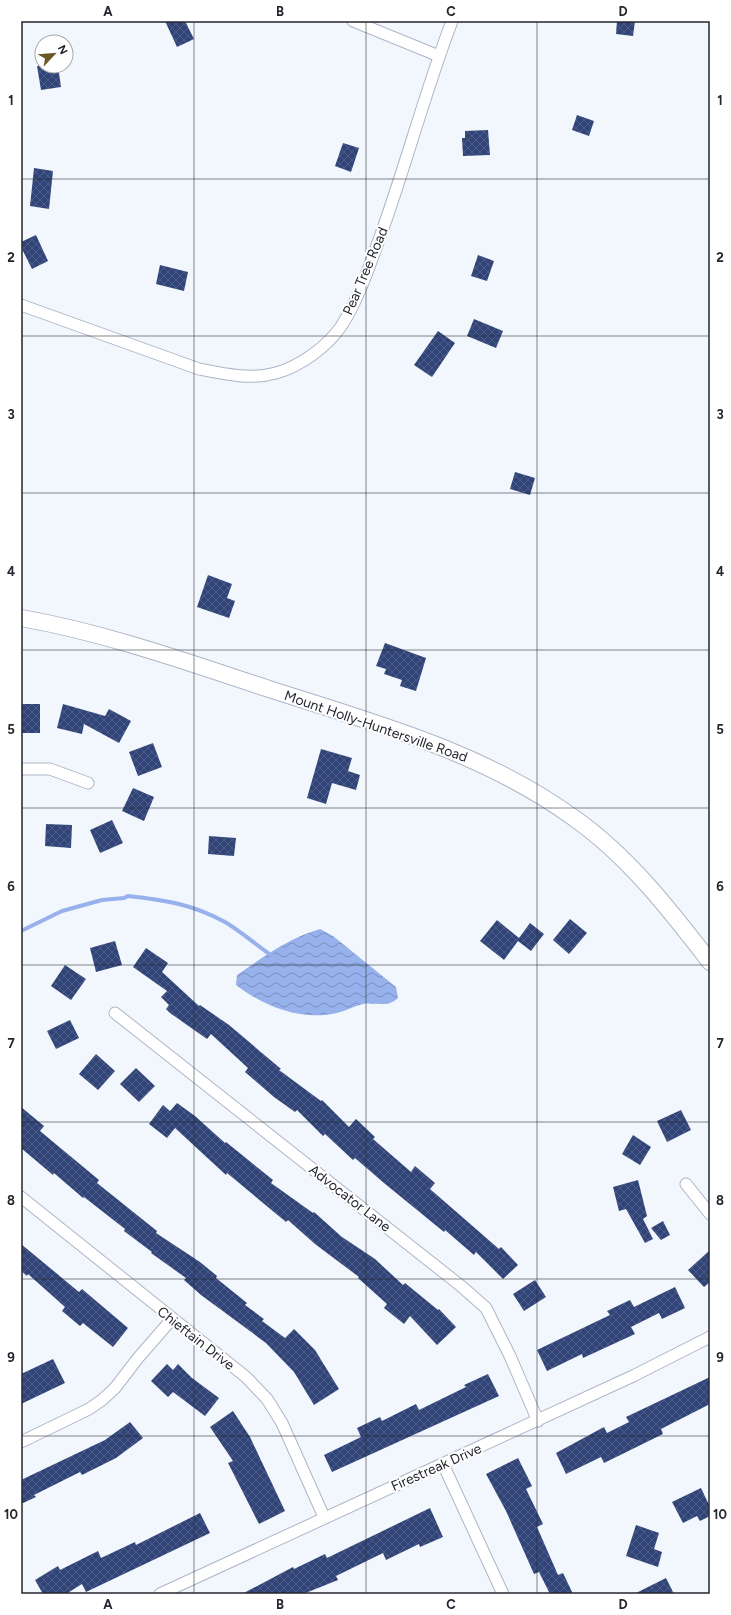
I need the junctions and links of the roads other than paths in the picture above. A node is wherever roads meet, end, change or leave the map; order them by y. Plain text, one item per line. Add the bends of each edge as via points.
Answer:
1 (353, 21) edge
2 (452, 21) edge
3 (439, 56) junction
4 (21, 305) edge
5 (21, 618) edge
6 (21, 769) edge
7 (88, 783) dead end
8 (710, 962) edge
9 (115, 1013) dead end
10 (686, 1184) dead end
11 (21, 1197) edge
12 (710, 1214) edge
13 (172, 1319) junction
14 (710, 1337) edge
15 (538, 1421) junction
16 (21, 1442) edge
17 (443, 1464) junction
18 (324, 1517) junction
19 (160, 1594) edge
20 (503, 1594) edge

1 - 3 street
2 - 3 street, Pear Tree Road
3 - 4 street, Pear Tree Road via 392,204 362,285 341,327 310,356 277,373 259,376 220,374 198,369
5 - 8 main road, Mount Holly-Huntersville Road via 61,625 152,650 416,736 460,753 505,775 575,818 601,839 656,895
6 - 7 street via 50,768
9 - 15 street, Advocator Lane via 486,1308
10 - 12 street
11 - 13 street, Chieftain Drive
13 - 16 street via 102,1400 89,1410
13 - 18 street, Chieftain Drive via 246,1377 267,1399 282,1423
14 - 15 street, Firestreak Drive
15 - 17 street, Firestreak Drive
17 - 18 street, Firestreak Drive
17 - 20 street
18 - 19 street, Firestreak Drive

